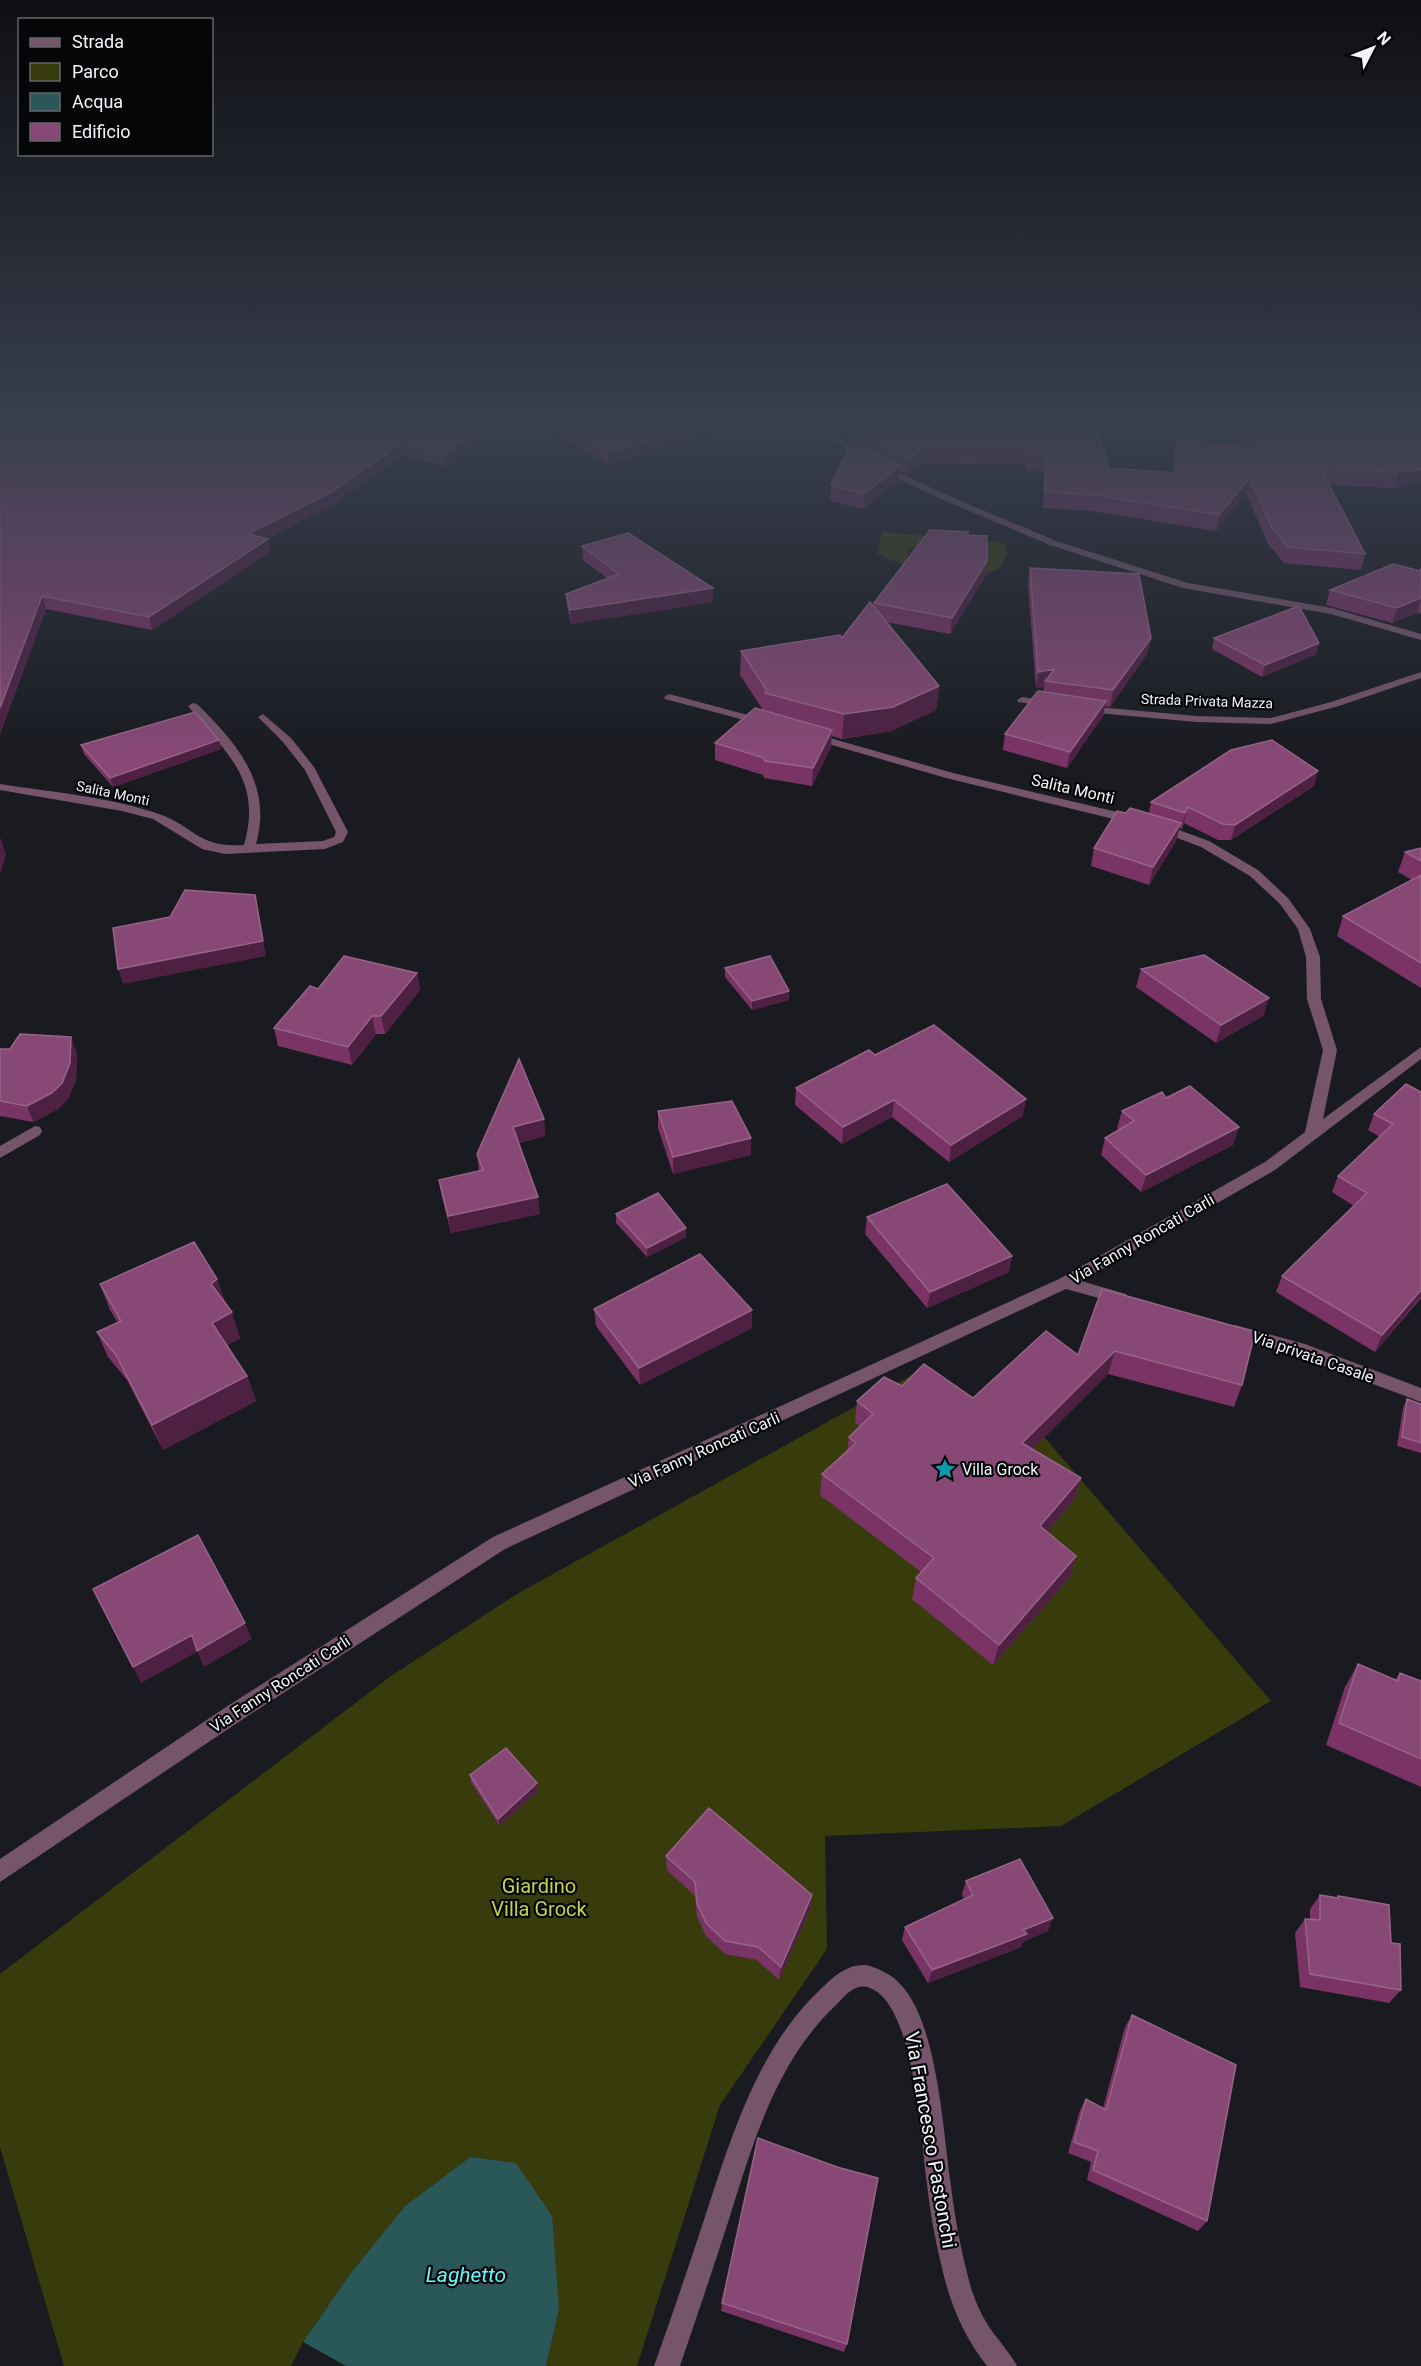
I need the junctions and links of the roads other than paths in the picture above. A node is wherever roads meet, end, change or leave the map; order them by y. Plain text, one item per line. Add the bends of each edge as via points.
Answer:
1 (1033, 534) edge
2 (1421, 637) edge
3 (1421, 675) edge
4 (669, 697) dead end
5 (1022, 700) dead end
6 (193, 706) dead end
7 (263, 717) dead end
8 (779, 726) edge
9 (802, 733) edge
10 (0, 787) edge
11 (249, 848) junction
12 (1421, 1052) edge
13 (34, 1131) dead end
14 (1312, 1135) junction
15 (0, 1153) edge
16 (1065, 1283) junction
17 (1132, 1302) edge
18 (1221, 1327) edge
19 (1421, 1395) edge
20 (0, 1871) edge
21 (667, 2366) edge
22 (1004, 2366) edge

1 - 2 street via 1186,586 1332,611
3 - 5 street, Strada Privata Mazza via 1270,721 1197,719
4 - 8 street
6 - 11 street via 232,749 247,773 257,808 255,834
7 - 11 street, Salita Monti via 310,769 342,832 339,839 326,845
9 - 14 street, Salita Monti via 950,776 1171,831 1221,852 1262,880 1296,916 1313,957 1314,999 1330,1050
10 - 11 street, Salita Monti via 123,808 158,817 206,846 225,850
12 - 14 street, Via Fanny Roncati Carli
13 - 15 street
14 - 16 street, Via Fanny Roncati Carli via 1270,1167
16 - 17 street
16 - 20 street, Via Fanny Roncati Carli via 499,1543 233,1714
18 - 19 street, Via privata Casale via 1299,1349
21 - 22 street, Via Francesco Pastonchi via 745,2132 769,2080 790,2042 830,1994 849,1978 863,1975 876,1979 893,1993 908,2017 920,2059 942,2209 959,2290 978,2336

